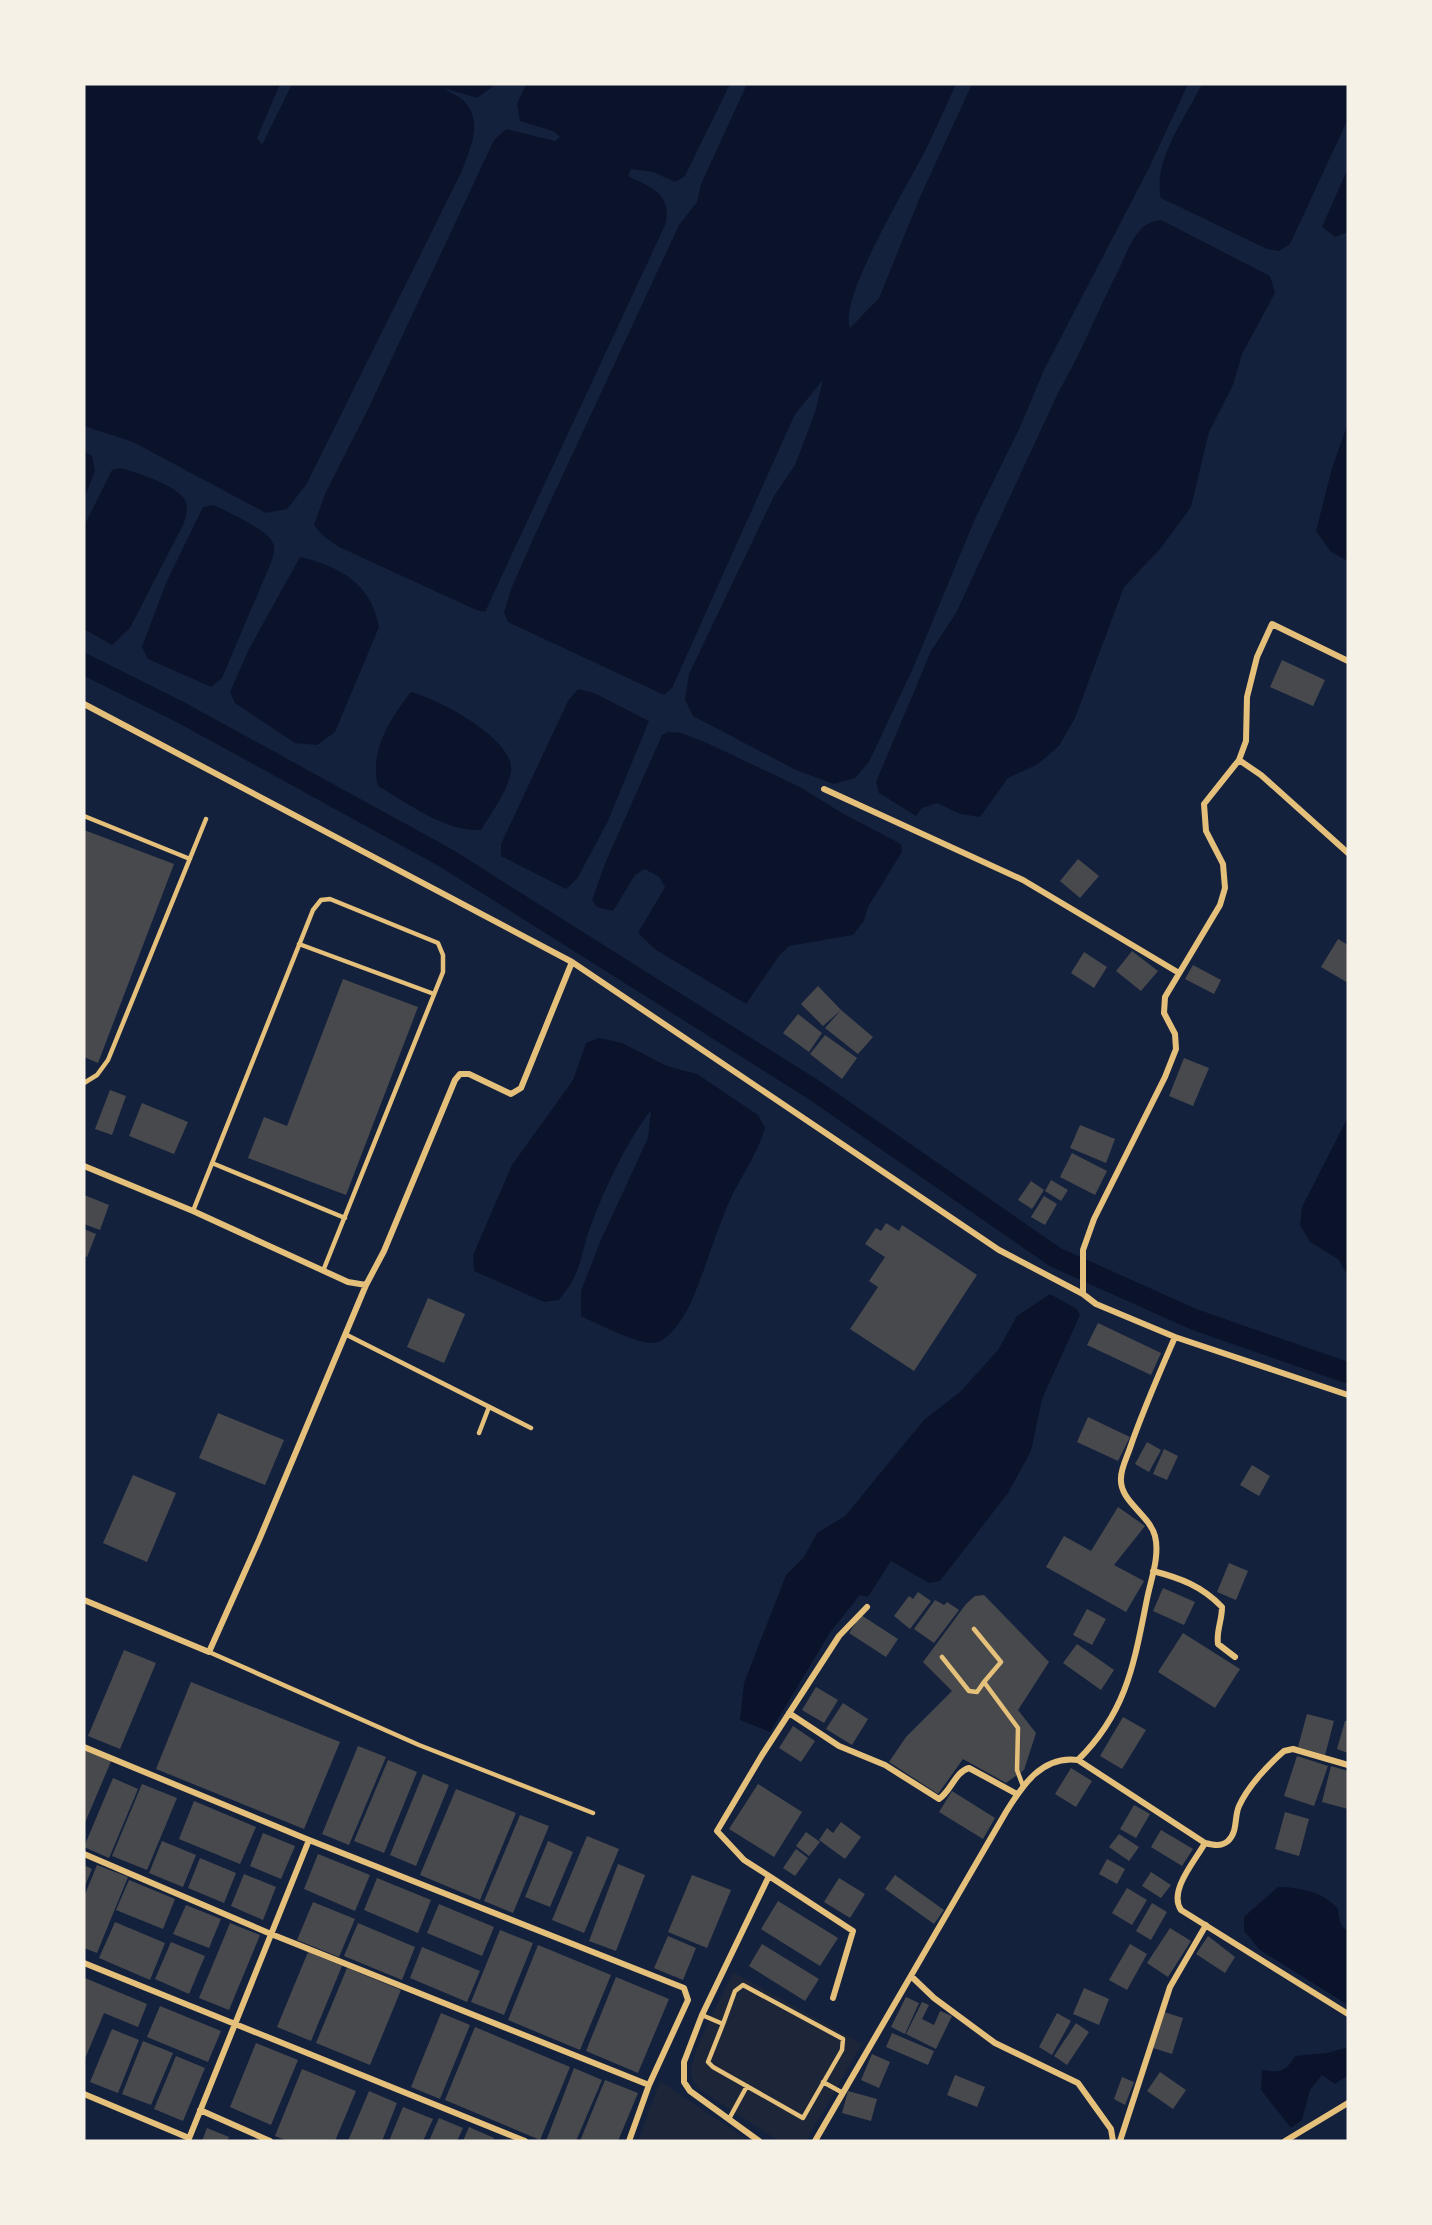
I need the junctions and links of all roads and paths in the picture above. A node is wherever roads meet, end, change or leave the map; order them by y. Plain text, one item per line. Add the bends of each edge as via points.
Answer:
1 (1348, 662) edge
2 (84, 704) edge
3 (1239, 760) junction
4 (824, 789) dead end
5 (84, 816) edge
6 (207, 819) dead end
7 (1348, 852) edge
8 (190, 859) junction
9 (299, 944) junction
10 (572, 962) junction
11 (1179, 973) junction
12 (434, 994) junction
13 (84, 1083) edge
14 (212, 1163) junction
15 (84, 1166) edge
16 (193, 1211) junction
17 (345, 1218) junction
18 (323, 1271) junction
19 (366, 1285) junction
20 (1083, 1294) junction
21 (345, 1334) junction
22 (1175, 1337) junction
23 (1348, 1395) edge
24 (489, 1407) junction
25 (531, 1428) dead end
26 (479, 1433) dead end
27 (1153, 1571) junction
28 (84, 1600) edge
29 (867, 1607) dead end
30 (974, 1629) dead end
31 (209, 1652) junction
32 (942, 1657) dead end
33 (1235, 1658) dead end
34 (984, 1682) junction
35 (789, 1713) junction
36 (84, 1747) edge
37 (1078, 1760) junction
38 (1348, 1765) edge
39 (1023, 1786) junction
40 (1017, 1794) junction
41 (593, 1813) dead end
42 (309, 1840) junction
43 (1205, 1843) junction
44 (84, 1854) edge
45 (769, 1876) junction
46 (1206, 1925) junction
47 (272, 1934) junction
48 (84, 1963) edge
49 (911, 1976) junction
50 (833, 1998) dead end
51 (1348, 2014) edge
52 (702, 2015) junction
53 (235, 2024) junction
54 (723, 2024) junction
55 (823, 2082) junction
56 (649, 2085) junction
57 (747, 2086) junction
58 (843, 2093) junction
59 (84, 2094) edge
60 (1348, 2103) edge
61 (200, 2110) junction
62 (729, 2119) junction
63 (188, 2140) edge
64 (270, 2141) edge
65 (525, 2141) edge
66 (629, 2141) edge
67 (759, 2141) edge
68 (815, 2141) edge
69 (1113, 2141) edge
70 (1120, 2141) edge
71 (1286, 2141) edge

1 - 3 street via 1272,624 1257,657 1247,697 1246,741
2 - 10 street
3 - 7 street via 1261,774
3 - 11 street via 1204,804 1206,831 1223,864 1225,888 1220,905
4 - 11 street via 1023,880
5 - 8 lane
6 - 8 lane
8 - 13 lane via 108,1060 97,1075
9 - 12 lane
9 - 12 lane via 313,910 321,900 330,898 438,943 443,972
9 - 14 lane
10 - 19 street via 520,1088 511,1094 470,1074 460,1074 455,1080
10 - 20 street via 999,1250
11 - 20 street via 1165,998 1164,1012 1176,1049 1094,1219 1083,1250
12 - 17 lane
14 - 16 lane
14 - 17 lane
15 - 16 street
16 - 18 street
17 - 18 lane
18 - 19 street
19 - 21 street
20 - 22 street via 1096,1304
21 - 24 lane
21 - 31 street
22 - 23 street
22 - 27 street via 1143,1409 1120,1480 1125,1496 1151,1523 1156,1557
24 - 25 lane
24 - 26 lane
27 - 33 street via 1187,1581 1222,1607 1222,1621 1216,1634 1218,1644
27 - 37 street via 1131,1675 1121,1701 1095,1743
28 - 31 street
29 - 35 street via 839,1636
30 - 34 lane via 1001,1662
31 - 41 lane via 419,1745
32 - 34 lane via 969,1691 977,1692
34 - 39 lane via 1018,1728 1017,1770
35 - 40 street via 839,1746 885,1764 939,1799 962,1770 969,1768
35 - 45 street via 717,1832 744,1860
36 - 42 street
37 - 39 street via 1067,1758 1045,1766
37 - 43 street
38 - 43 street via 1293,1749 1284,1751 1244,1798 1238,1808 1235,1832 1227,1842
39 - 40 street
40 - 49 street
42 - 47 street
42 - 56 street via 684,1988 688,2000
43 - 46 street via 1177,1892 1176,1903
44 - 47 street
45 - 50 street via 853,1931
45 - 52 street
46 - 51 street
46 - 70 street via 1170,1986
47 - 53 street
47 - 56 street
48 - 53 street
49 - 58 street
49 - 69 street via 995,2043 1078,2083 1111,2129
52 - 54 lane
52 - 62 street via 684,2062 684,2082 690,2091
53 - 61 street
53 - 65 street
54 - 55 lane via 735,1991 743,1985 843,2039 842,2050
54 - 57 lane via 708,2062
55 - 57 lane via 803,2118
55 - 58 lane
56 - 66 street
57 - 62 lane
58 - 68 street
59 - 63 street
60 - 71 street
61 - 63 street
61 - 64 street
62 - 67 street

